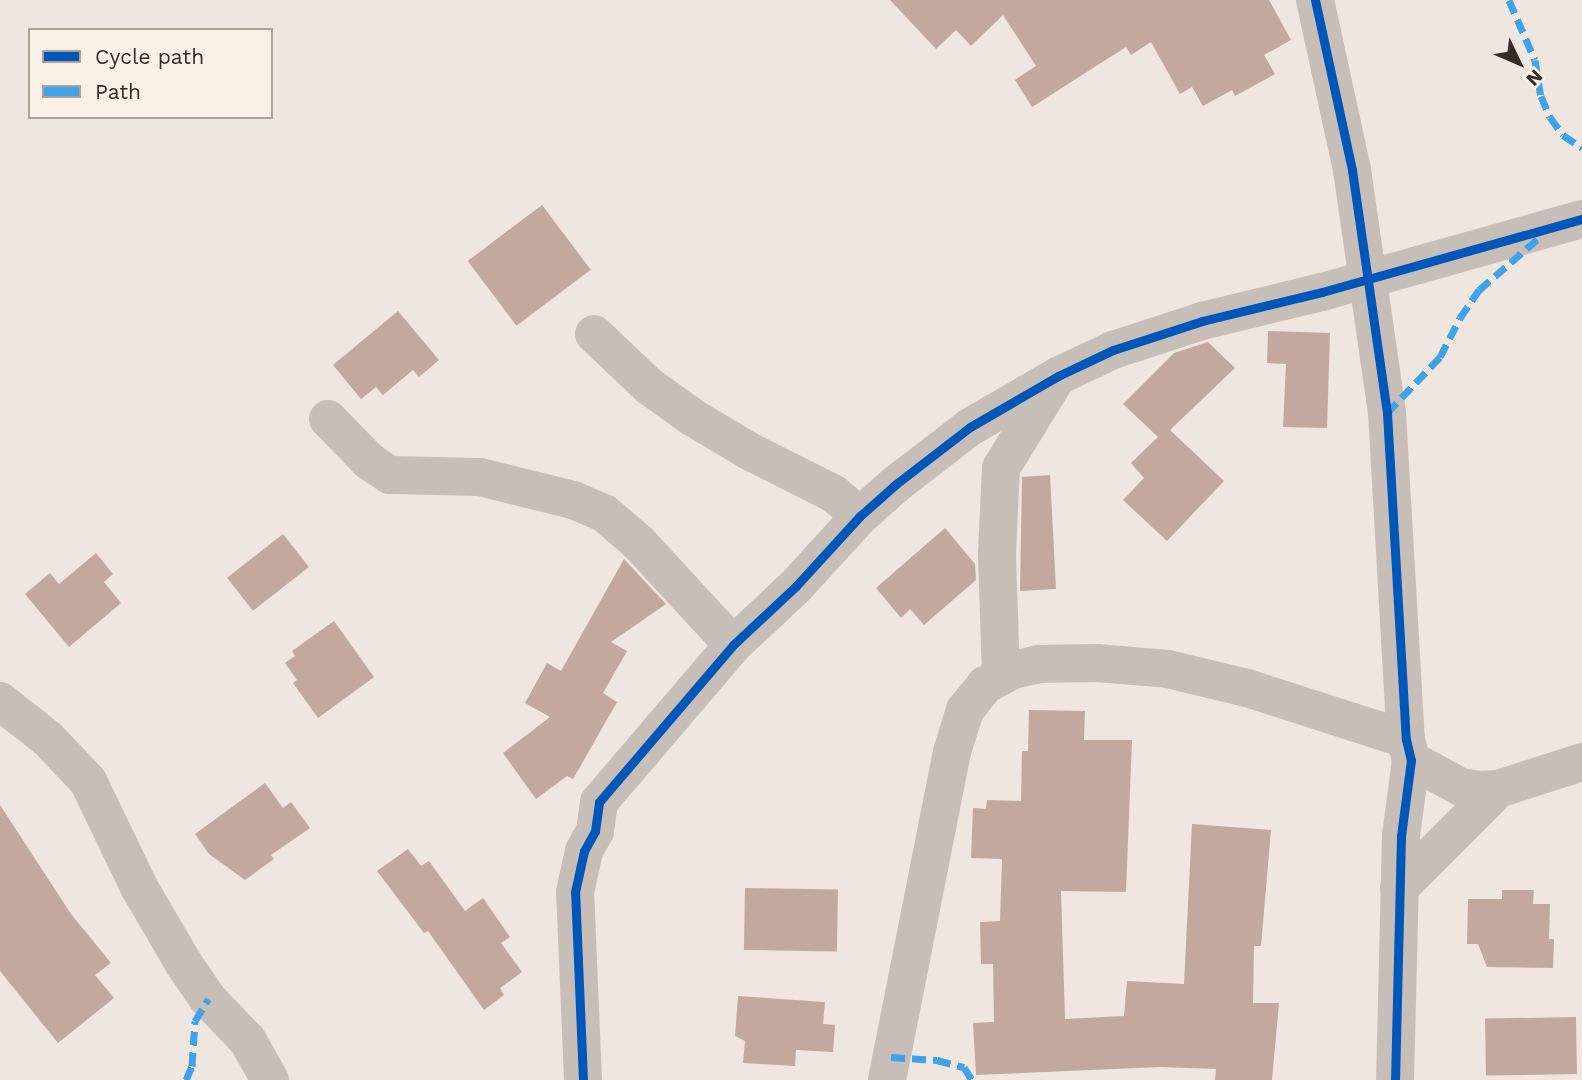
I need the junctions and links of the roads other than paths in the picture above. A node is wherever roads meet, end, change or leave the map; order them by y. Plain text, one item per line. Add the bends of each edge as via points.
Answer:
1 (1315, 0) edge
2 (1582, 219) edge
3 (1366, 280) junction
4 (594, 334) dead end
5 (1058, 376) junction
6 (328, 419) dead end
7 (860, 516) junction
8 (733, 645) junction
9 (1001, 676) junction
10 (0, 701) edge
11 (1409, 750) junction
12 (1582, 762) edge
13 (1498, 789) junction
14 (1399, 888) junction
15 (584, 1079) edge
16 (270, 1080) edge
17 (887, 1080) edge
18 (1395, 1080) edge

1 - 3 street via 1352,170
2 - 3 street
3 - 5 street via 1202,321 1114,350
3 - 11 street via 1387,413
4 - 7 street via 649,386 692,417 834,494
5 - 7 street via 970,427
5 - 9 street via 1001,468 997,553
6 - 8 street via 379,470 390,475 490,478 604,513 638,542
7 - 8 street via 796,586
8 - 15 street via 599,802 595,831 584,850 575,892
9 - 11 street via 1050,664 1168,669 1247,688
9 - 17 street via 974,696 952,752
10 - 16 street via 48,739 88,781 139,887 184,964 208,999 248,1041
11 - 13 street via 1461,787
11 - 14 street
12 - 13 street
13 - 14 street
14 - 18 street

